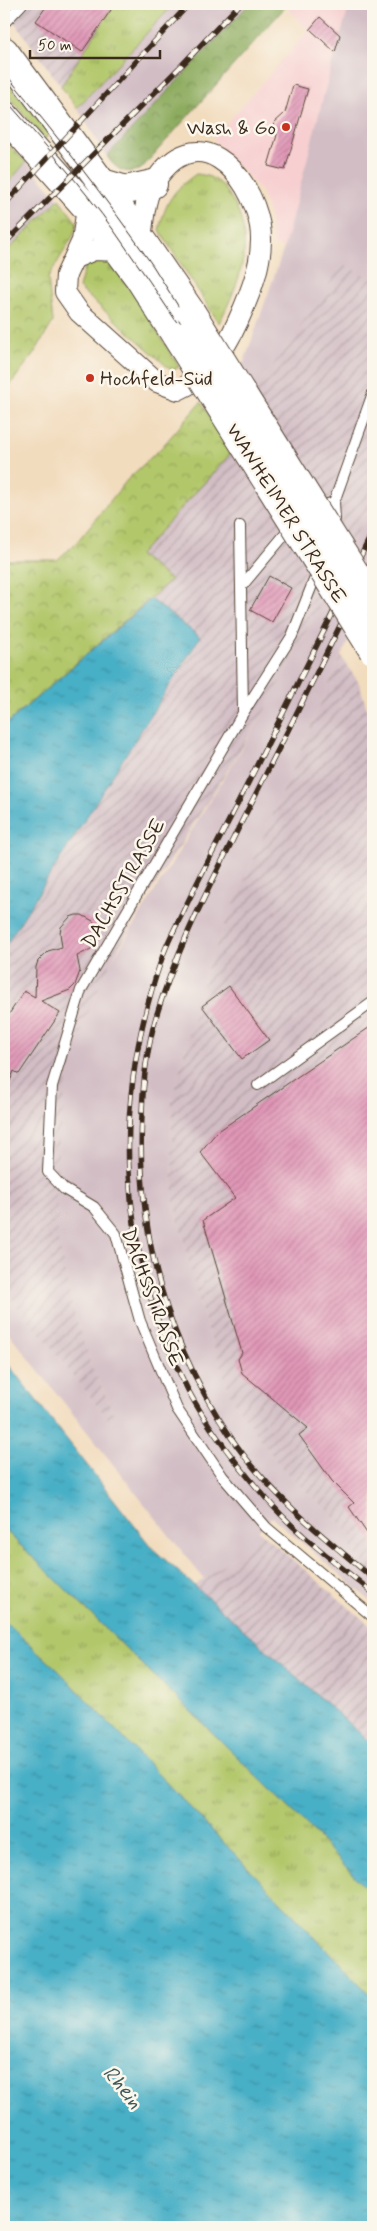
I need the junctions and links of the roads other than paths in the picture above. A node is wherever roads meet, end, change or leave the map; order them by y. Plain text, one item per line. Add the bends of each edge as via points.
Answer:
1 (22, 4) edge
2 (4, 23) edge
3 (4, 51) edge
4 (4, 115) edge
5 (102, 183) junction
6 (153, 184) junction
7 (87, 208) junction
8 (130, 244) junction
9 (75, 258) junction
10 (373, 393) edge
11 (334, 502) junction
12 (240, 526) dead end
13 (241, 587) junction
14 (373, 602) edge
15 (373, 650) edge
16 (242, 713) junction
17 (373, 1002) edge
18 (258, 1085) dead end
19 (373, 1617) edge

1 - 2 lane
3 - 5 street, WANHEIMER STRASSE
4 - 7 street, WANHEIMER STRASSE
5 - 6 street via 126,190
5 - 8 street, WANHEIMER STRASSE
6 - 8 street
6 - 9 street via 185,154 213,154 236,173 248,192 260,227 260,247 251,293 231,338 191,385 178,390 157,382 76,308 64,288 66,274
7 - 8 street, WANHEIMER STRASSE
7 - 9 street via 82,241
8 - 9 street via 94,250
8 - 14 street, WANHEIMER STRASSE, bridge via 191,312
8 - 15 street, WANHEIMER STRASSE, bridge via 176,336
10 - 11 lane, DACHSSTRASSE
11 - 13 lane via 322,504 286,531
11 - 16 lane, DACHSSTRASSE via 335,518 326,548 292,636
12 - 13 lane
13 - 16 lane
16 - 19 lane, DACHSSTRASSE via 82,990 52,1086 48,1172 64,1189 94,1207 116,1234 140,1320 177,1409 223,1476 266,1527
17 - 18 lane

